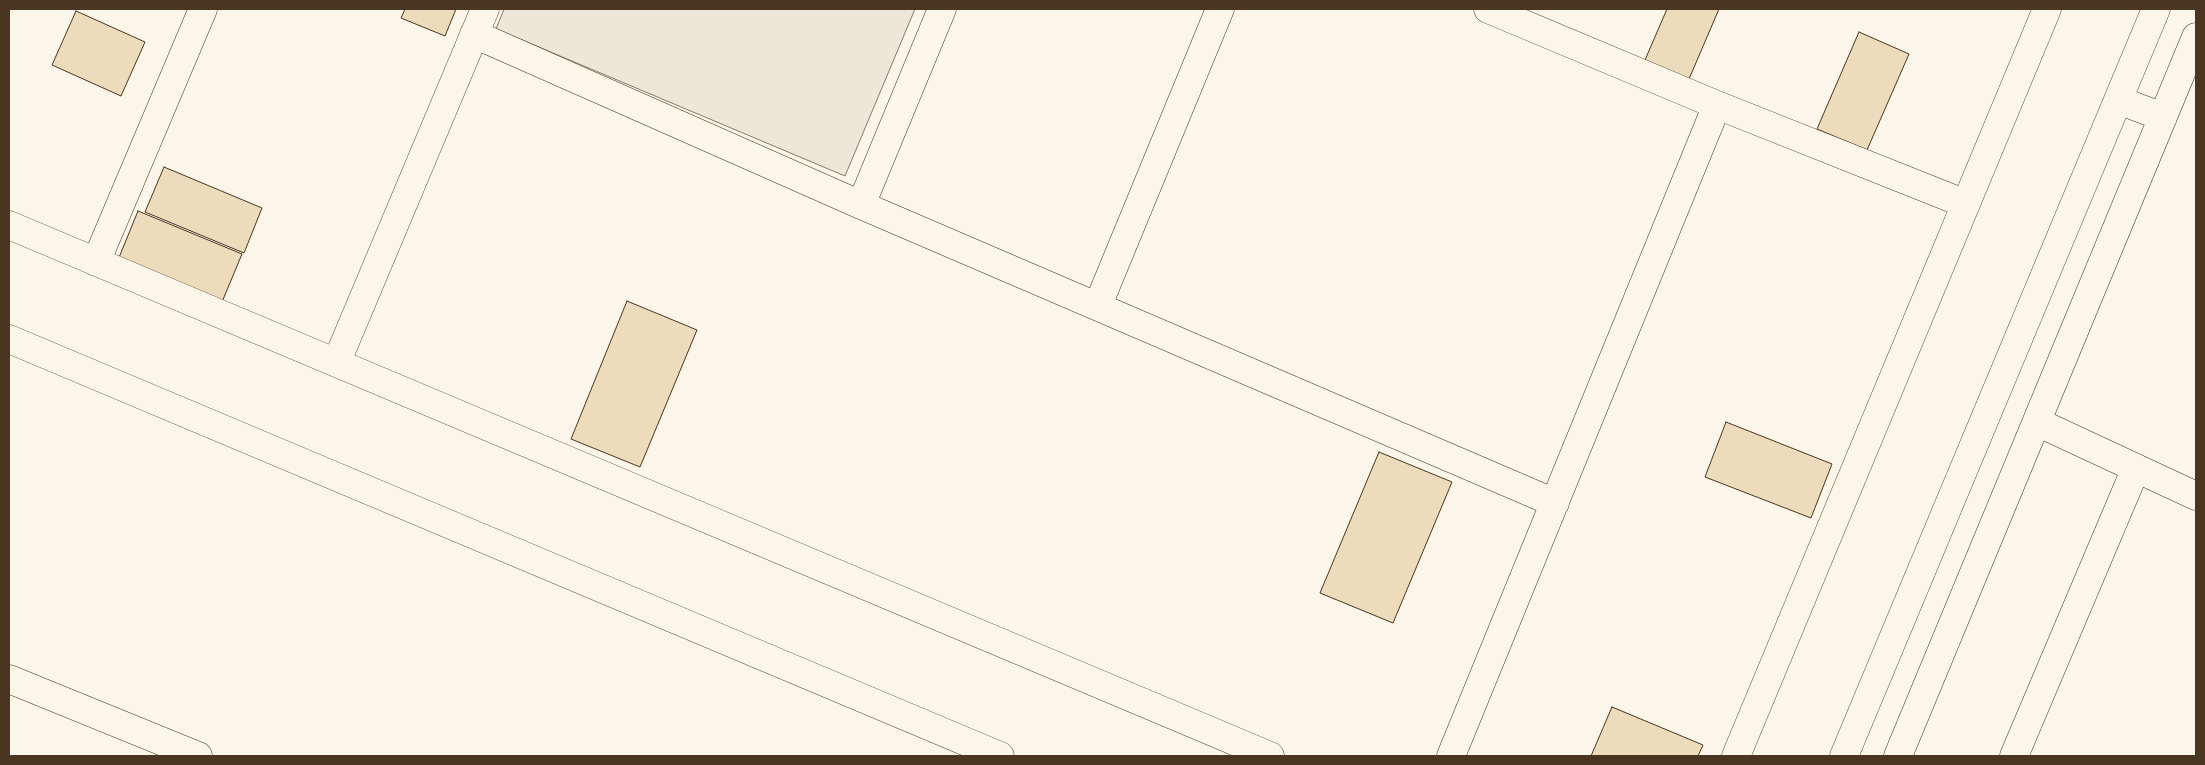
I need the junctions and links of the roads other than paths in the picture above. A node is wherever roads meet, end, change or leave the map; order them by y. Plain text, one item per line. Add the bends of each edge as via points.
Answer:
1 (203, 9) edge
2 (485, 9) edge
3 (942, 9) edge
4 (1220, 9) edge
5 (1488, 9) edge
6 (2047, 9) edge
7 (2156, 9) edge
8 (474, 34) junction
9 (2196, 37) edge
10 (2118, 100) junction
11 (1717, 105) junction
12 (2163, 117) junction
13 (1966, 204) junction
14 (861, 205) junction
15 (9, 225) edge
16 (96, 262) junction
17 (1098, 305) junction
18 (9, 338) edge
19 (337, 361) junction
20 (2037, 422) junction
21 (2136, 468) junction
22 (2196, 496) edge
23 (1555, 503) junction
24 (9, 678) edge
25 (198, 756) edge
26 (1000, 756) edge
27 (1270, 756) edge
28 (1451, 756) edge
29 (1736, 756) edge
30 (1844, 756) edge
31 (1898, 756) edge
32 (2014, 756) edge

1 - 16 street
2 - 8 street
3 - 14 street
4 - 17 street
5 - 11 street
6 - 13 street
7 - 10 street
8 - 14 street
8 - 19 street
9 - 12 street
10 - 12 street
10 - 30 street
11 - 13 street
11 - 23 street
12 - 20 street
13 - 29 street
14 - 17 street
15 - 16 street
16 - 19 street
17 - 23 street
18 - 26 street
19 - 27 street
20 - 21 street
20 - 31 street
21 - 22 street
21 - 32 street
23 - 28 street
24 - 25 street

